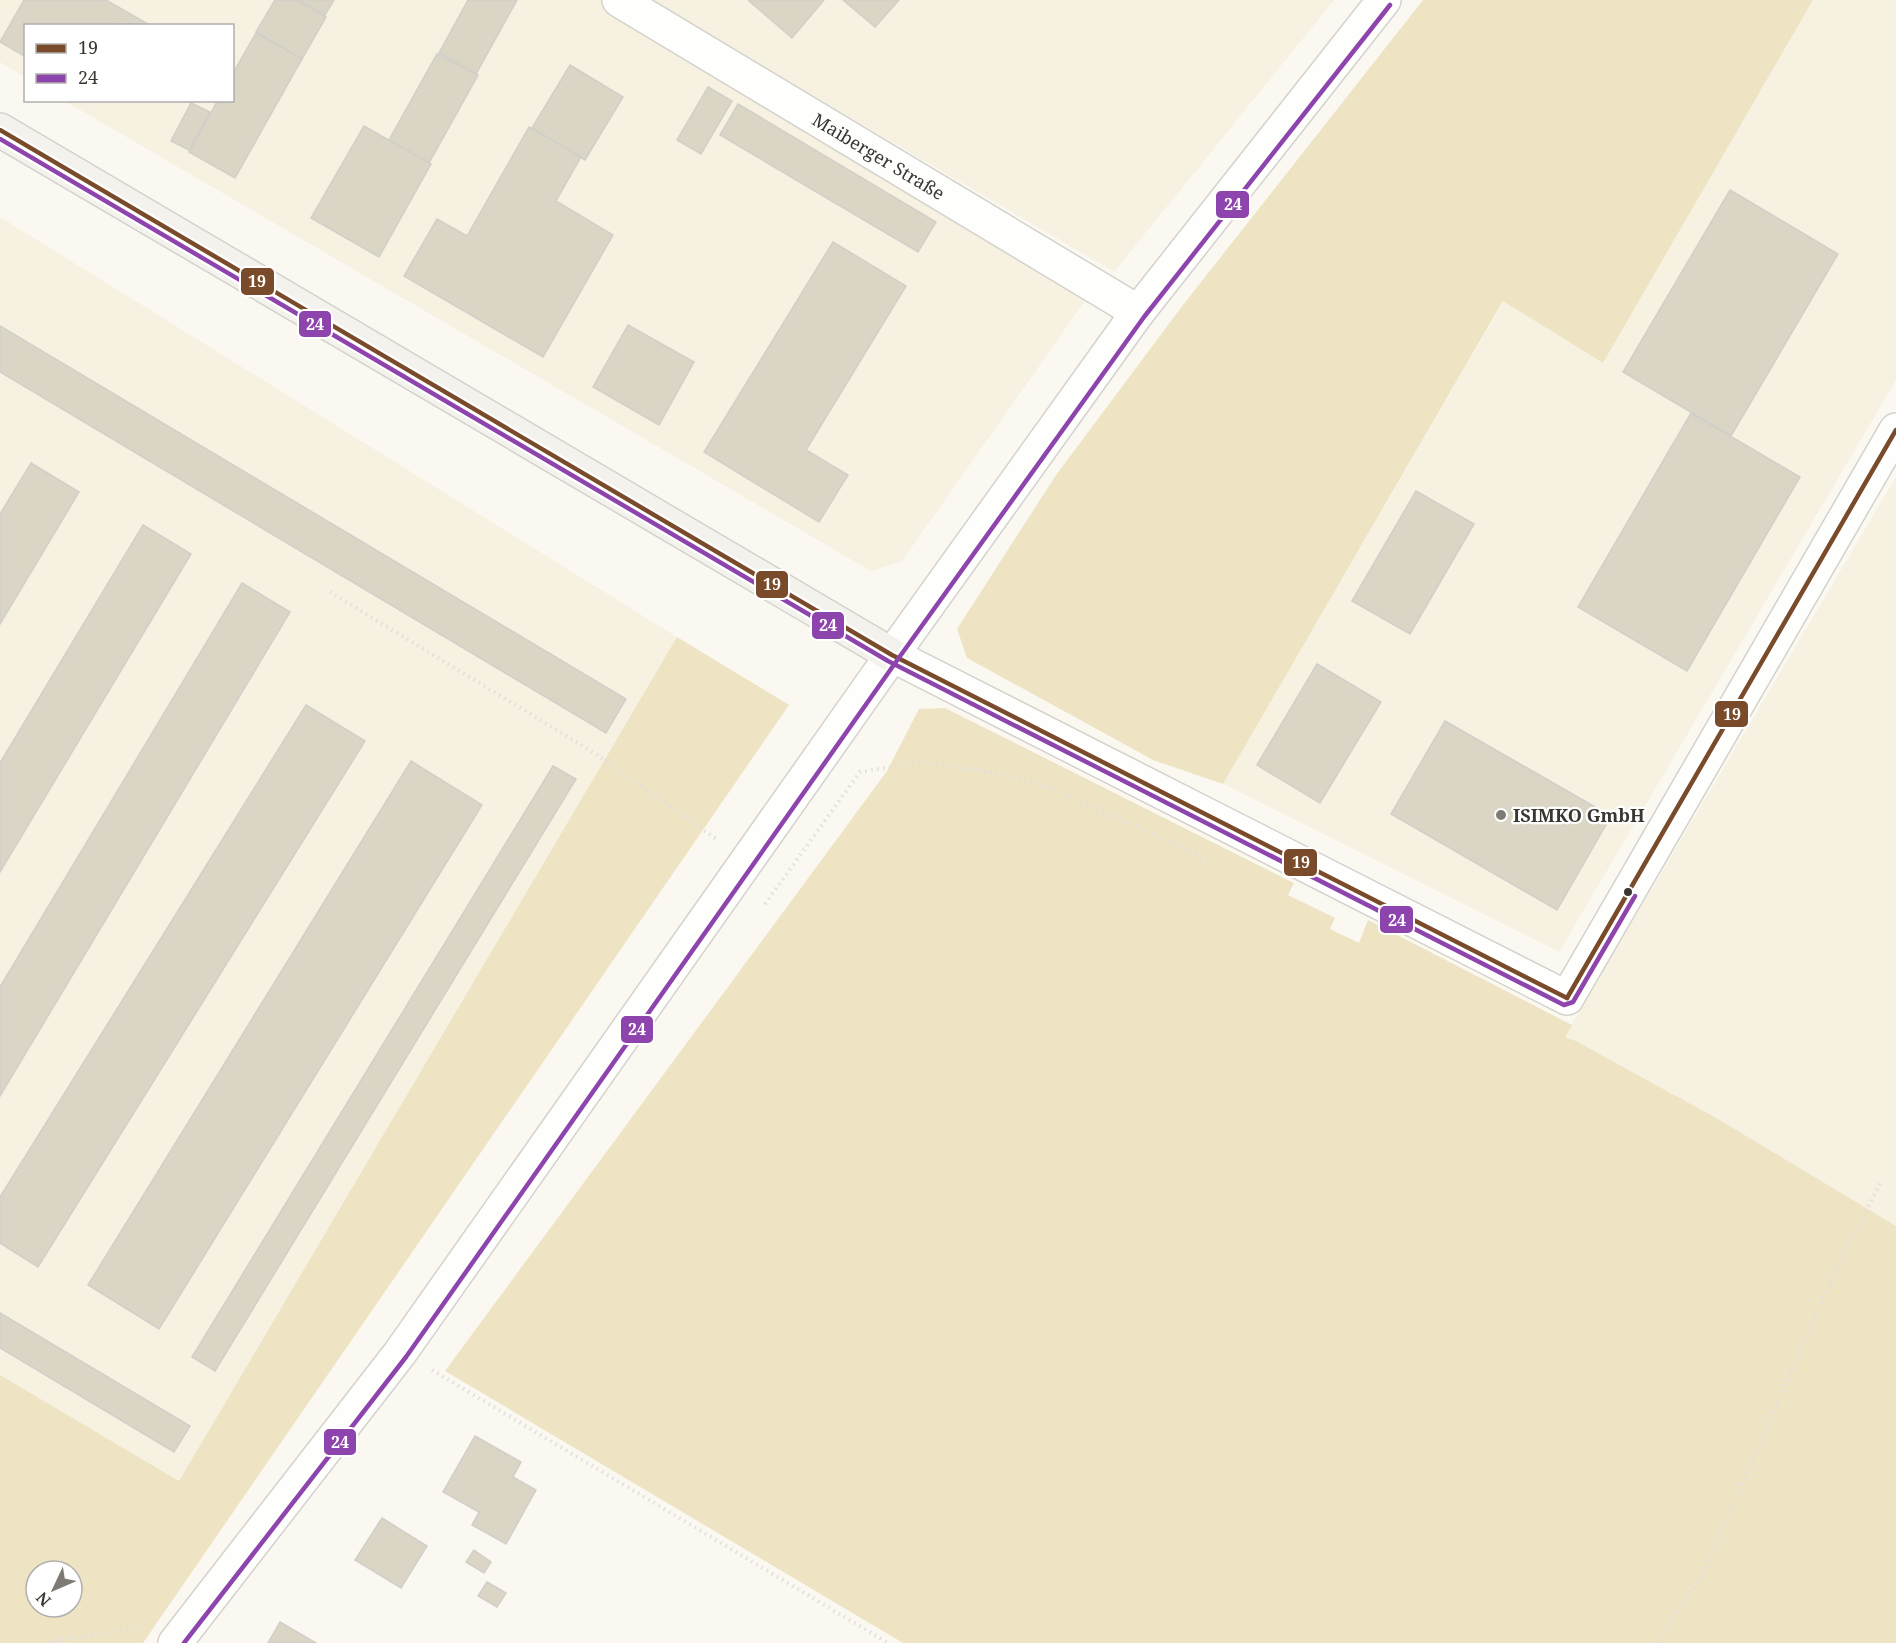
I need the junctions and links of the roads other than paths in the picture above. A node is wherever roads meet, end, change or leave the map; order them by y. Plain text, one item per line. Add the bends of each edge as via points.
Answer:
1 (619, 0) edge
2 (1384, 0) edge
3 (0, 130) edge
4 (1138, 312) junction
5 (1896, 430) edge
6 (892, 655) junction
7 (176, 1643) edge

1 - 4 street, Maiberger Straße
2 - 4 street
3 - 6 street
4 - 6 street
5 - 6 street via 1567,998
6 - 7 street via 400,1353

